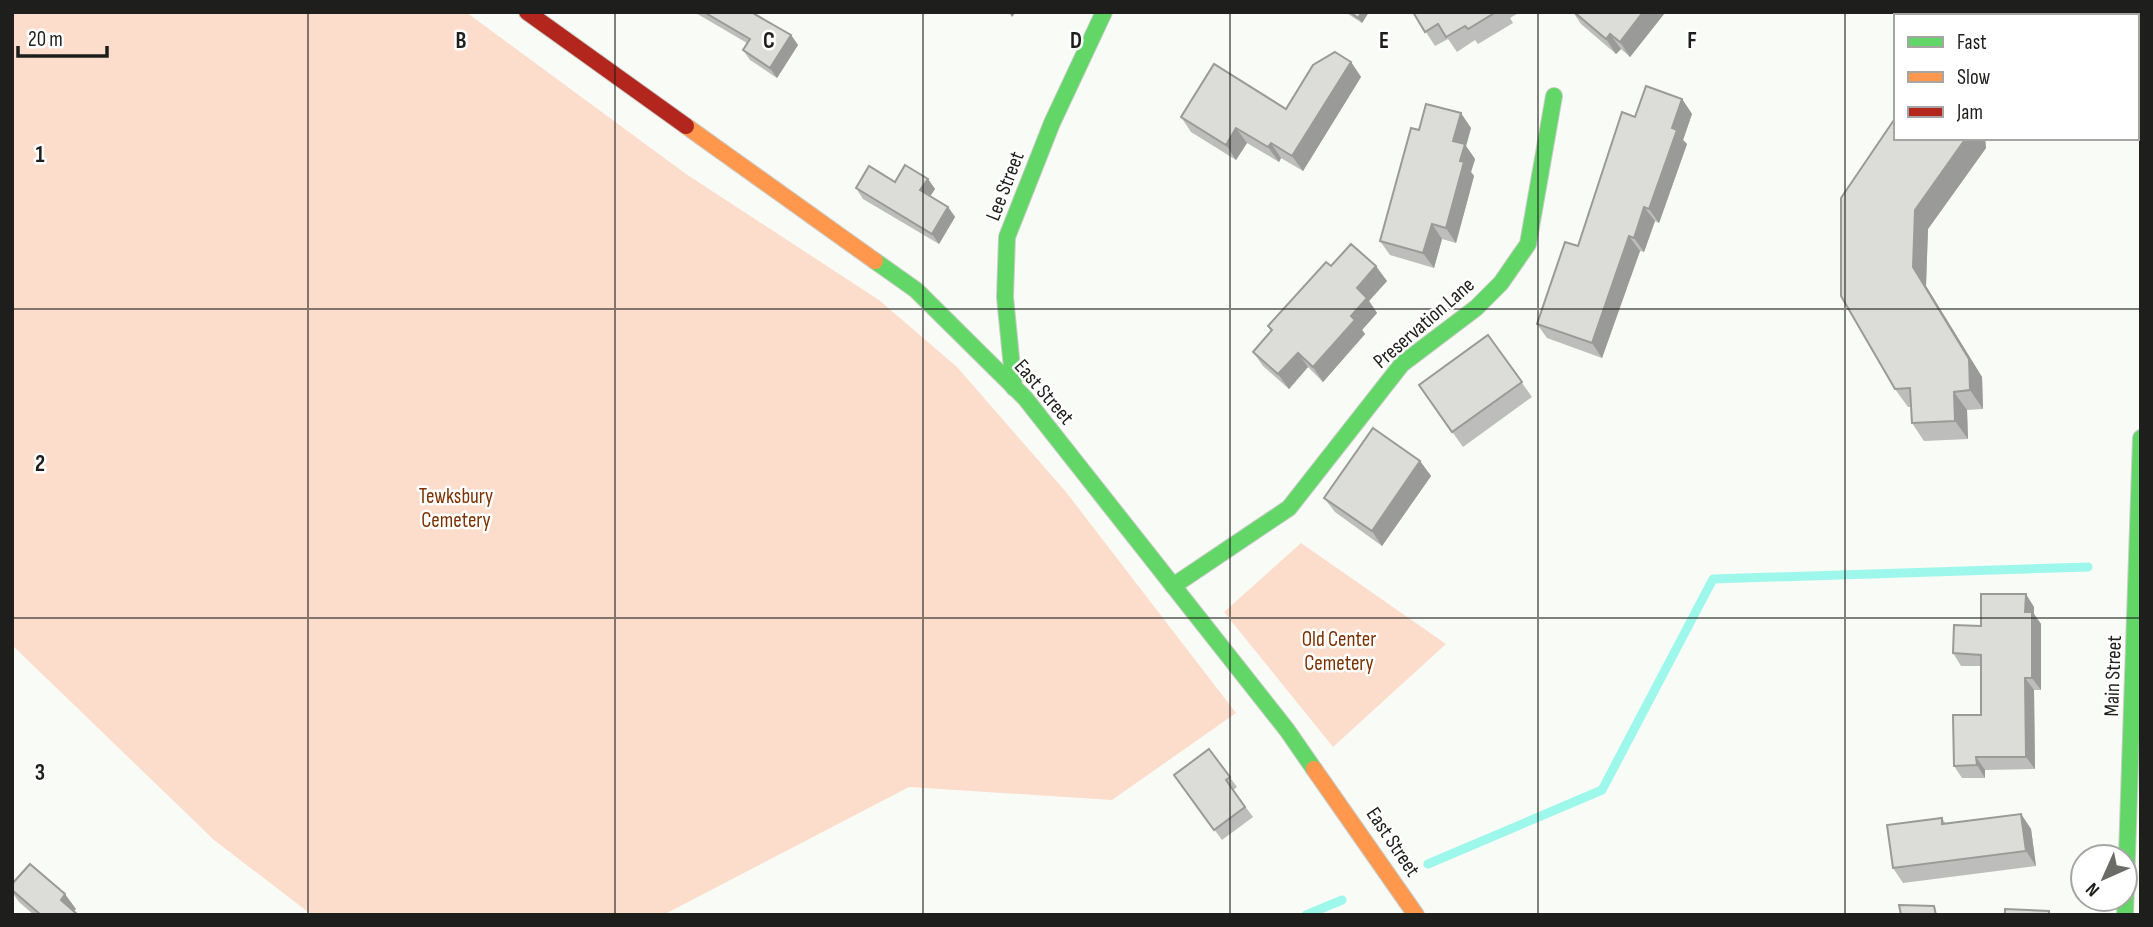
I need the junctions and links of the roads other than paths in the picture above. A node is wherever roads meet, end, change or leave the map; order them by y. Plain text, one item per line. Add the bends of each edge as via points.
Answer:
1 (527, 12) edge
2 (1104, 12) edge
3 (1554, 96) dead end
4 (1014, 387) junction
5 (2141, 438) edge
6 (1173, 586) junction
7 (1416, 915) edge
8 (2124, 915) edge

1 - 4 main road, East Street via 916,290
2 - 4 main road, Lee Street via 1052,123 1007,237 1005,297
3 - 6 main road, Preservation Lane via 1528,244 1502,283 1402,364 1289,508
4 - 6 main road, East Street
5 - 8 main road, Main Street
6 - 7 main road, East Street via 1287,730

